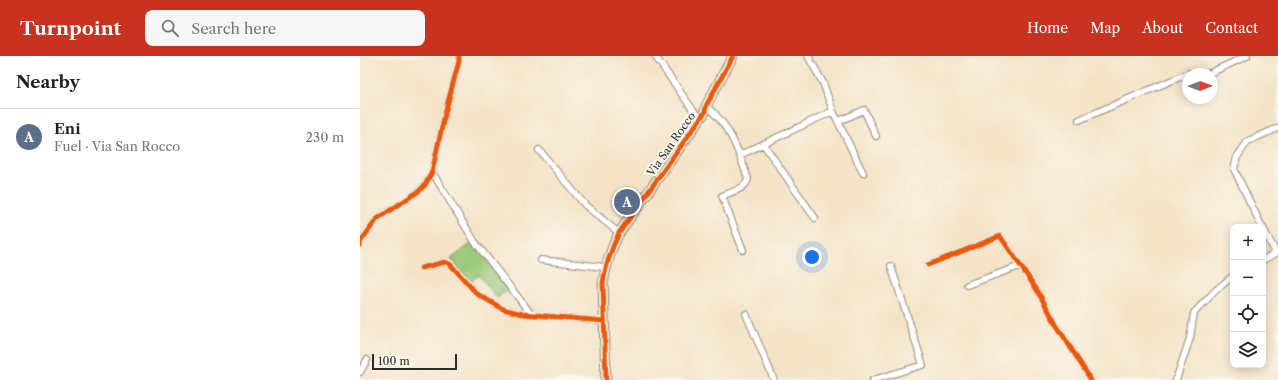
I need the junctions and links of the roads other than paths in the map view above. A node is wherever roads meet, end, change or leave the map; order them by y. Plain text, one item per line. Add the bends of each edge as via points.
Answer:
1 (459, 56) edge
2 (655, 56) edge
3 (733, 56) edge
4 (808, 56) edge
5 (1247, 56) edge
6 (1218, 69) edge
7 (1182, 76) edge
8 (706, 106) junction
9 (833, 111) junction
10 (700, 120) junction
11 (1079, 120) dead end
12 (839, 121) junction
13 (1278, 128) edge
14 (876, 136) dead end
15 (764, 145) junction
16 (539, 150) dead end
17 (740, 155) junction
18 (432, 172) junction
19 (863, 173) dead end
20 (815, 218) dead end
21 (1261, 224) edge
22 (619, 233) junction
23 (1266, 234) edge
24 (360, 242) edge
25 (743, 250) dead end
26 (1266, 258) edge
27 (541, 260) dead end
28 (928, 265) dead end
29 (891, 266) dead end
30 (1020, 266) junction
31 (605, 267) junction
32 (421, 268) dead end
33 (1230, 278) edge
34 (967, 285) dead end
35 (531, 314) junction
36 (746, 314) dead end
37 (604, 321) junction
38 (367, 360) dead end
39 (360, 372) edge
40 (606, 380) edge
41 (774, 380) edge
42 (873, 380) edge
43 (1092, 380) edge
44 (1176, 380) edge

1 - 18 street
2 - 10 street
3 - 8 street, Via San Rocco
4 - 9 street via 823,83
5 - 6 street
7 - 11 street
8 - 10 street, Via San Rocco
8 - 17 street via 718,116
9 - 12 street
9 - 15 street
10 - 22 street, Via San Rocco
12 - 14 street via 864,110
12 - 19 street
13 - 21 street via 1248,141 1237,157 1234,169
15 - 17 street
15 - 20 street
16 - 22 street via 585,205
17 - 25 street via 748,182 745,186 722,196
18 - 24 street via 419,191 377,219
18 - 35 street via 475,242
22 - 31 street, Via San Rocco
23 - 26 street via 1276,253
27 - 31 street
28 - 30 street via 1000,236
29 - 42 street via 923,365
30 - 34 street
30 - 43 street
31 - 37 street, Via San Rocco
32 - 35 street via 445,262 450,264 477,294 486,300 503,309
33 - 44 street via 1194,313 1190,338
35 - 37 street
36 - 41 street
37 - 40 street, Via San Rocco
38 - 39 street

